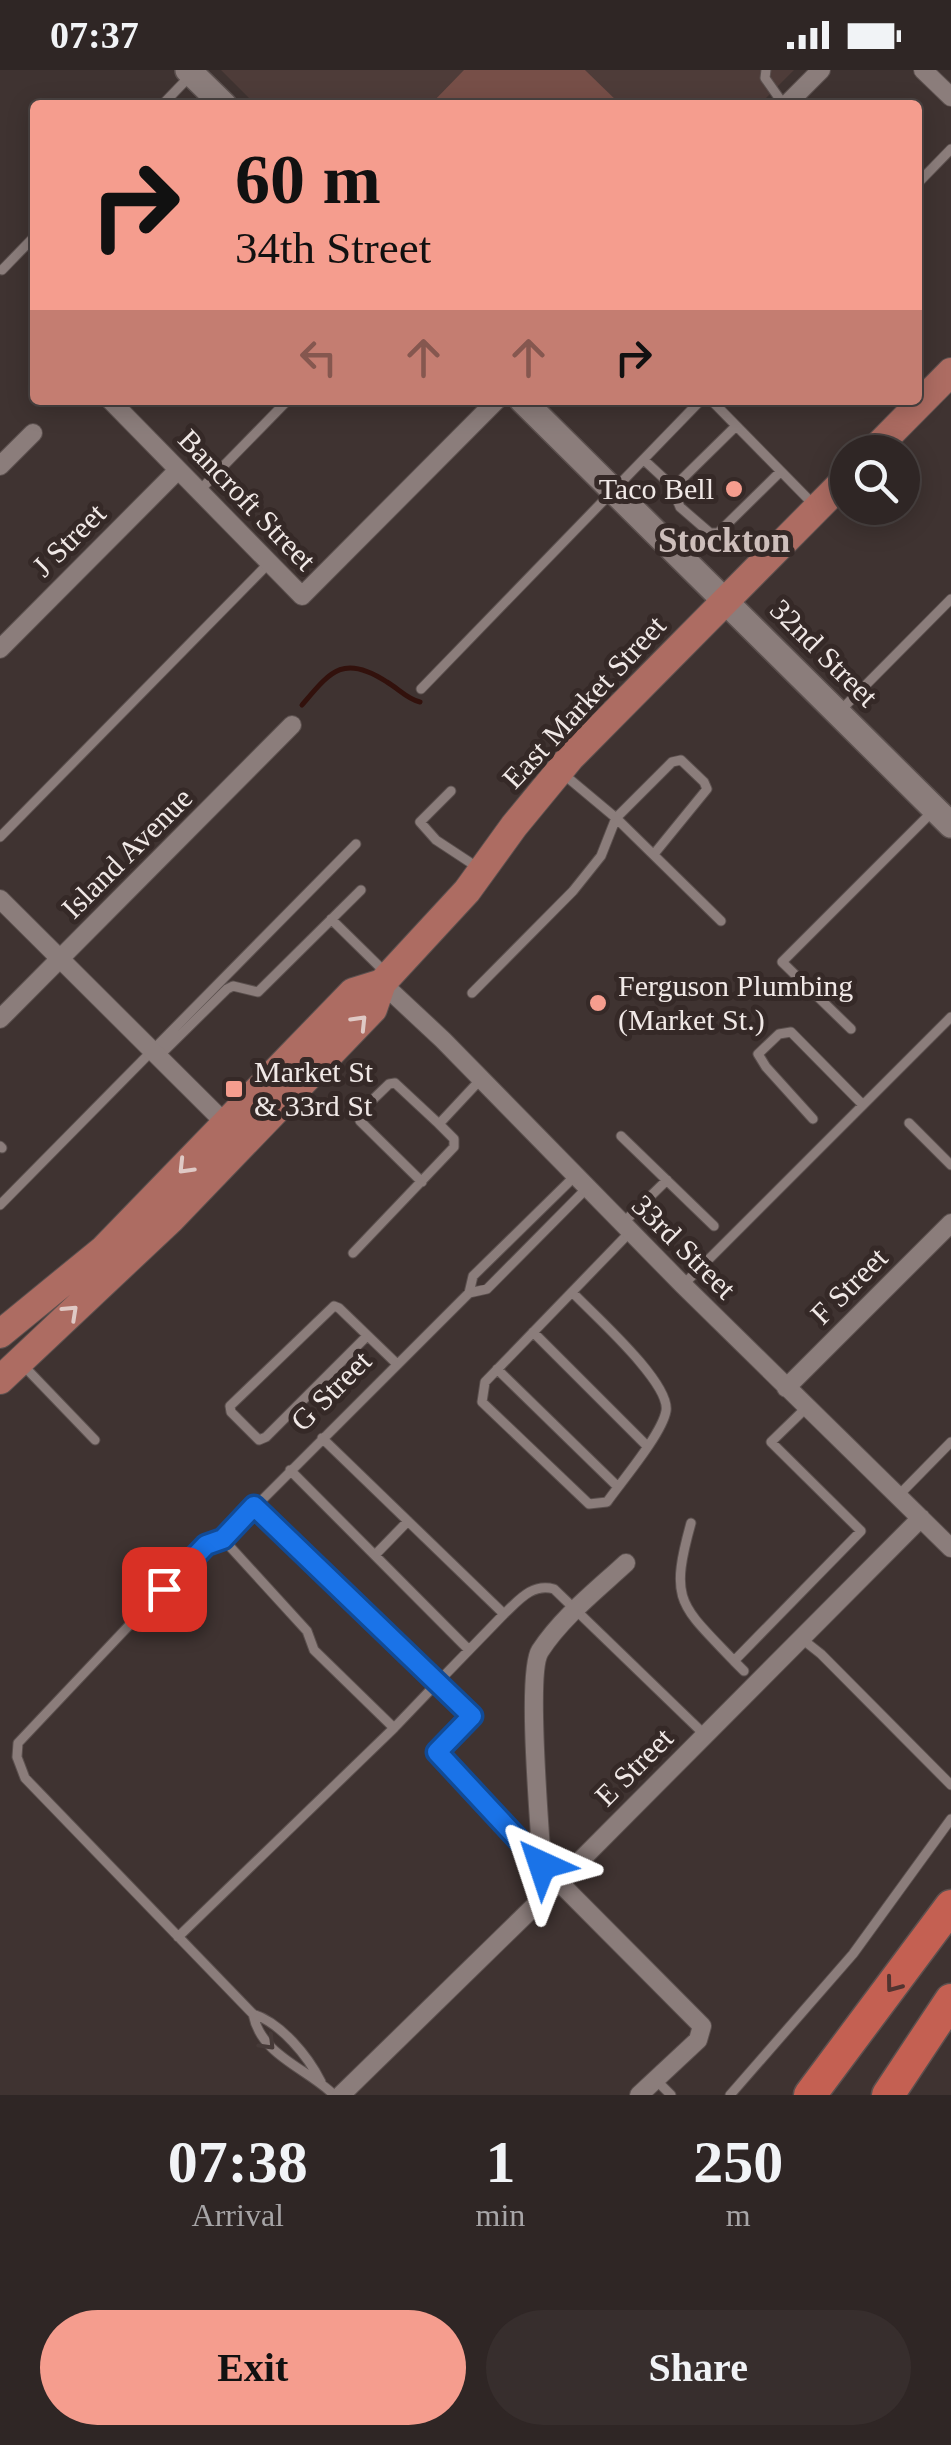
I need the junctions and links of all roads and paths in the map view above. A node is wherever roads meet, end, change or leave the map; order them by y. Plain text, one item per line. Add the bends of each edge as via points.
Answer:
1 (766, 70) edge
2 (821, 70) edge
3 (923, 70) edge
4 (192, 71) edge
5 (951, 97) edge
6 (166, 100) edge
7 (219, 100) edge
8 (781, 100) edge
9 (790, 100) edge
10 (951, 149) edge
11 (922, 179) edge
12 (30, 241) edge
13 (2, 270) edge
14 (951, 372) edge
15 (922, 401) edge
16 (115, 405) edge
17 (283, 405) edge
18 (492, 405) edge
19 (527, 405) edge
20 (696, 405) edge
21 (716, 405) edge
22 (918, 405) edge
23 (736, 426) junction
24 (33, 434) dead end
25 (889, 435) edge
26 (644, 460) junction
27 (0, 466) edge
28 (178, 470) junction
29 (780, 472) junction
30 (671, 485) junction
31 (614, 490) junction
32 (199, 492) junction
33 (830, 495) edge
34 (817, 508) junction
35 (269, 564) junction
36 (951, 599) edge
37 (726, 601) junction
38 (0, 649) edge
39 (421, 689) dead end
40 (838, 713) junction
41 (292, 725) dead end
42 (559, 770) junction
43 (451, 791) dead end
44 (945, 815) edge
45 (616, 818) junction
46 (0, 837) edge
47 (356, 844) dead end
48 (654, 854) junction
49 (482, 871) junction
50 (361, 890) dead end
51 (0, 899) edge
52 (331, 919) junction
53 (721, 921) dead end
54 (60, 959) junction
55 (385, 979) junction
56 (472, 993) dead end
57 (951, 1016) edge
58 (0, 1018) edge
59 (851, 1029) dead end
60 (154, 1055) junction
61 (481, 1079) junction
62 (863, 1104) junction
63 (813, 1119) dead end
64 (910, 1123) dead end
65 (439, 1124) junction
66 (235, 1134) junction
67 (621, 1136) dead end
68 (951, 1165) edge
69 (667, 1180) junction
70 (422, 1182) junction
71 (581, 1182) junction
72 (0, 1205) edge
73 (951, 1223) edge
74 (714, 1226) dead end
75 (626, 1228) junction
76 (353, 1253) dead end
77 (683, 1285) junction
78 (572, 1292) junction
79 (469, 1293) junction
80 (533, 1332) junction
81 (0, 1334) edge
82 (368, 1336) junction
83 (397, 1364) junction
84 (497, 1369) junction
85 (6, 1374) edge
86 (786, 1388) junction
87 (806, 1408) junction
88 (322, 1438) junction
89 (95, 1440) dead end
90 (951, 1442) edge
91 (647, 1446) junction
92 (290, 1470) junction
93 (618, 1486) junction
94 (898, 1496) junction
95 (254, 1506) junction
96 (922, 1518) junction
97 (408, 1521) junction
98 (691, 1523) dead end
99 (223, 1539) junction
100 (951, 1548) edge
101 (375, 1554) junction
102 (626, 1562) dead end
103 (578, 1608) junction
104 (504, 1614) junction
105 (802, 1640) junction
106 (469, 1650) junction
107 (734, 1660) junction
108 (744, 1671) dead end
109 (439, 1681) junction
110 (394, 1728) junction
111 (704, 1734) junction
112 (951, 1786) edge
113 (951, 1819) edge
114 (542, 1865) junction
115 (559, 1882) junction
116 (951, 1906) edge
117 (178, 1937) junction
118 (951, 2000) edge
119 (253, 2014) junction
120 (656, 2079) junction
121 (321, 2082) junction
122 (338, 2095) edge
123 (639, 2095) edge
124 (671, 2095) edge
125 (730, 2095) edge
126 (810, 2095) edge
127 (885, 2095) edge

1 - 8 lane via 764,78
2 - 9 street
3 - 5 street
4 - 6 lane
4 - 7 main road
10 - 11 lane
12 - 13 lane
14 - 15 main road
16 - 28 street, Bancroft Street
17 - 32 lane
18 - 35 street, Bancroft Street via 302,596
19 - 31 main road, 32nd Street
20 - 26 lane
21 - 23 lane
22 - 25 main road
23 - 29 lane
23 - 30 lane
24 - 27 street
26 - 30 lane
26 - 31 lane
28 - 32 street, Bancroft Street
28 - 38 street, J Street
29 - 30 lane via 710,534 680,506
29 - 34 lane
31 - 37 main road, 32nd Street
31 - 39 lane
32 - 35 street, Bancroft Street
33 - 34 main road, East Market Street
34 - 37 main road, East Market Street
35 - 46 lane
36 - 40 lane
37 - 40 main road, 32nd Street
37 - 42 main road, East Market Street
40 - 44 main road, 32nd Street
41 - 54 street, Island Avenue
42 - 45 lane
42 - 49 main road, East Market Street
43 - 49 lane via 420,822
44 - 59 lane via 782,962
45 - 48 lane
45 - 48 lane via 677,760 704,782 704,794
45 - 56 lane via 601,856 573,891
47 - 60 lane
48 - 53 lane
49 - 55 main road, East Market Street
50 - 52 lane
51 - 54 street
52 - 55 lane
52 - 60 lane via 258,992 228,989
54 - 58 street, Island Avenue
54 - 60 street
55 - 61 street, 33rd Street
55 - 66 main road, East Market Street via 353,992
57 - 62 lane
60 - 66 street
60 - 72 lane
61 - 65 lane
61 - 71 street, 33rd Street
62 - 63 lane via 791,1032 779,1034 758,1054
62 - 77 lane
64 - 68 lane
65 - 70 lane via 456,1142
65 - 70 lane via 395,1083 359,1116
66 -> 81 main road, East Market Street
85 -> 66 main road, East Market Street via 170,1218
67 - 69 lane
69 - 74 lane
69 - 75 lane
70 - 76 lane
71 - 75 street, 33rd Street
71 - 79 lane, G Street via 473,1276
71 - 79 lane, G Street via 487,1289
73 - 86 street, F Street
75 - 77 street, 33rd Street
75 - 78 lane
77 - 86 street, 33rd Street
78 - 80 lane
78 - 91 lane via 662,1386 666,1410
79 - 83 lane, G Street
80 - 84 lane
80 - 91 lane
82 - 82 lane via 339,1308 327,1309 230,1412 259,1440 266,1438
82 - 83 lane
83 - 88 lane, G Street
84 - 93 lane
84 - 93 lane via 485,1382 482,1402 590,1504 606,1502
85 - 89 lane
86 - 87 street, 33rd Street
87 - 94 street, 33rd Street
87 - 107 lane via 771,1442 861,1531
88 - 92 lane, G Street
88 - 97 lane
90 - 94 lane
91 - 93 lane
92 - 95 lane, G Street
92 - 101 lane
94 - 96 street, 33rd Street
95 - 99 lane, G Street
95 - 109 lane
96 - 100 street, 33rd Street
96 - 105 street, E Street
97 - 101 lane
97 - 104 lane
98 - 107 lane via 680,1594
99 - 110 lane via 307,1631 314,1650
99 - 117 lane, G Street via 206,1545 18,1743 25,1778
101 - 106 lane
102 - 103 street
103 - 104 lane via 544,1586
103 - 111 lane
103 - 114 street via 538,1654 534,1709
104 - 106 lane
105 - 111 street, E Street
105 - 112 lane
106 - 109 lane
107 - 108 lane
109 - 110 lane
109 - 114 lane via 472,1716 437,1752
110 - 117 lane
111 - 115 street, E Street
113 - 125 lane via 853,1954
114 - 115 street
115 - 120 street via 702,2026 698,2040
115 - 122 street, E Street
116 -> 126 highway
117 - 119 lane
118 - 127 highway
119 - 121 lane via 268,2019 306,2057
119 -> 121 lane via 256,2030 274,2050
120 - 123 street
120 - 124 lane
121 - 122 lane

